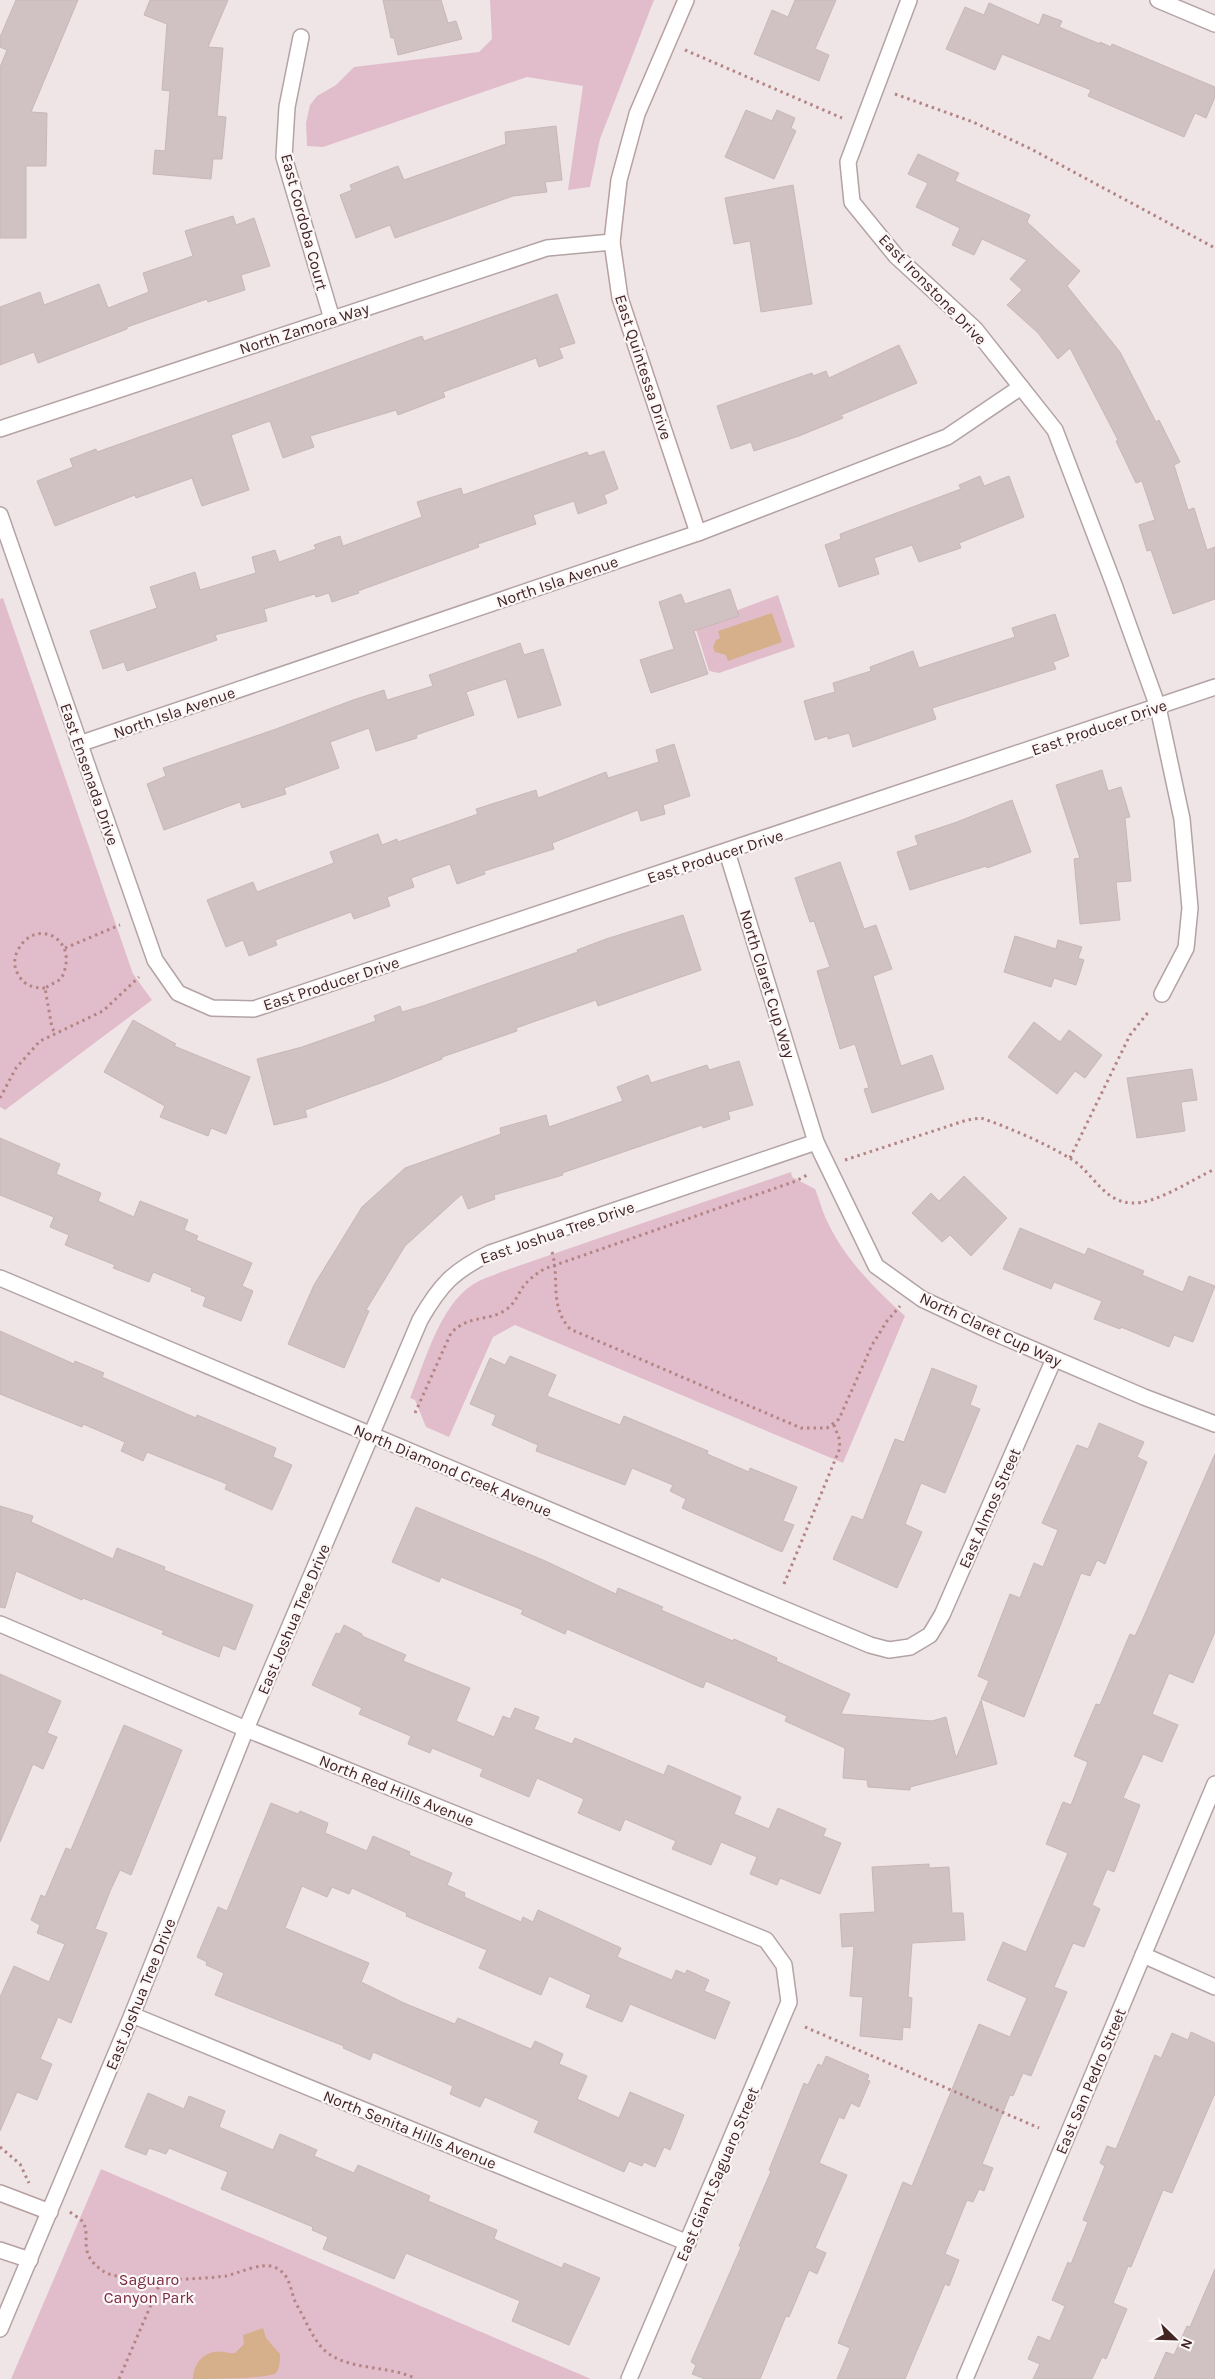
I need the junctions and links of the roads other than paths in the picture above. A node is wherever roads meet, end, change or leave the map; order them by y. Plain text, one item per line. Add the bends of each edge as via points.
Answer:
1 (686, 0) edge
2 (909, 0) edge
3 (1158, 0) edge
4 (1215, 24) edge
5 (301, 37) dead end
6 (612, 242) junction
7 (332, 318) junction
8 (1021, 387) junction
9 (0, 429) edge
10 (0, 515) edge
11 (698, 533) junction
12 (1215, 687) edge
13 (1158, 707) junction
14 (79, 744) junction
15 (727, 852) junction
16 (1162, 994) road end
17 (212, 1008) joint
18 (816, 1142) junction
19 (0, 1278) edge
20 (1054, 1359) junction
21 (1215, 1424) edge
22 (371, 1435) junction
23 (0, 1624) edge
24 (910, 1647) joint
25 (246, 1729) junction
26 (1215, 1784) edge
27 (1143, 1955) junction
28 (784, 1965) joint
29 (1215, 1987) edge
30 (132, 2015) junction
31 (0, 2193) edge
32 (50, 2212) junction
33 (688, 2243) junction
34 (0, 2250) edge
35 (30, 2260) junction
36 (0, 2329) edge
37 (630, 2379) edge
38 (965, 2379) edge

1 - 6 street, East Quintessa Drive via 635,124 619,180
2 - 8 street, East Ironstone Drive via 848,162 852,202 896,256 975,329
3 - 4 street
5 - 7 street, East Cordoba Court via 287,107 284,157
6 - 7 street, North Zamora Way via 547,248
6 - 11 street, East Quintessa Drive via 620,298
7 - 9 street, North Zamora Way
8 - 11 street, North Isla Avenue via 946,437
8 - 13 street, East Ironstone Drive via 1055,430
10 - 14 street, East Ensenada Drive
11 - 14 street, North Isla Avenue
12 - 13 street, East Producer Drive
13 - 15 street, East Producer Drive
13 - 16 street, East Ironstone Drive via 1182,820 1190,908 1186,948
14 - 17 street, East Ensenada Drive via 155,960 178,993
15 - 17 street, East Producer Drive via 254,1009
15 - 18 street, North Claret Cup Way
18 - 20 street, North Claret Cup Way via 876,1266 922,1299
18 - 22 street, East Joshua Tree Drive via 490,1253 468,1264 450,1277 432,1298
19 - 22 street, North Diamond Creek Avenue
20 - 21 street, North Claret Cup Way
20 - 24 street, East Almos Street via 942,1615 930,1634
22 - 24 street, North Diamond Creek Avenue via 870,1645 889,1650
22 - 25 street, East Joshua Tree Drive
23 - 25 street, North Red Hills Avenue
25 - 28 street, North Red Hills Avenue via 766,1940
25 - 30 street, East Joshua Tree Drive
26 - 27 street, East San Pedro Street
27 - 29 street
27 - 38 street, East San Pedro Street
28 - 33 street, East Giant Saguaro Street via 789,2002
30 - 32 street, East Joshua Tree Drive
30 - 33 street, North Senita Hills Avenue
31 - 32 street
32 - 35 street, East Joshua Tree Drive
33 - 37 street, East Giant Saguaro Street
34 - 35 street
35 - 36 street, East Joshua Tree Drive

